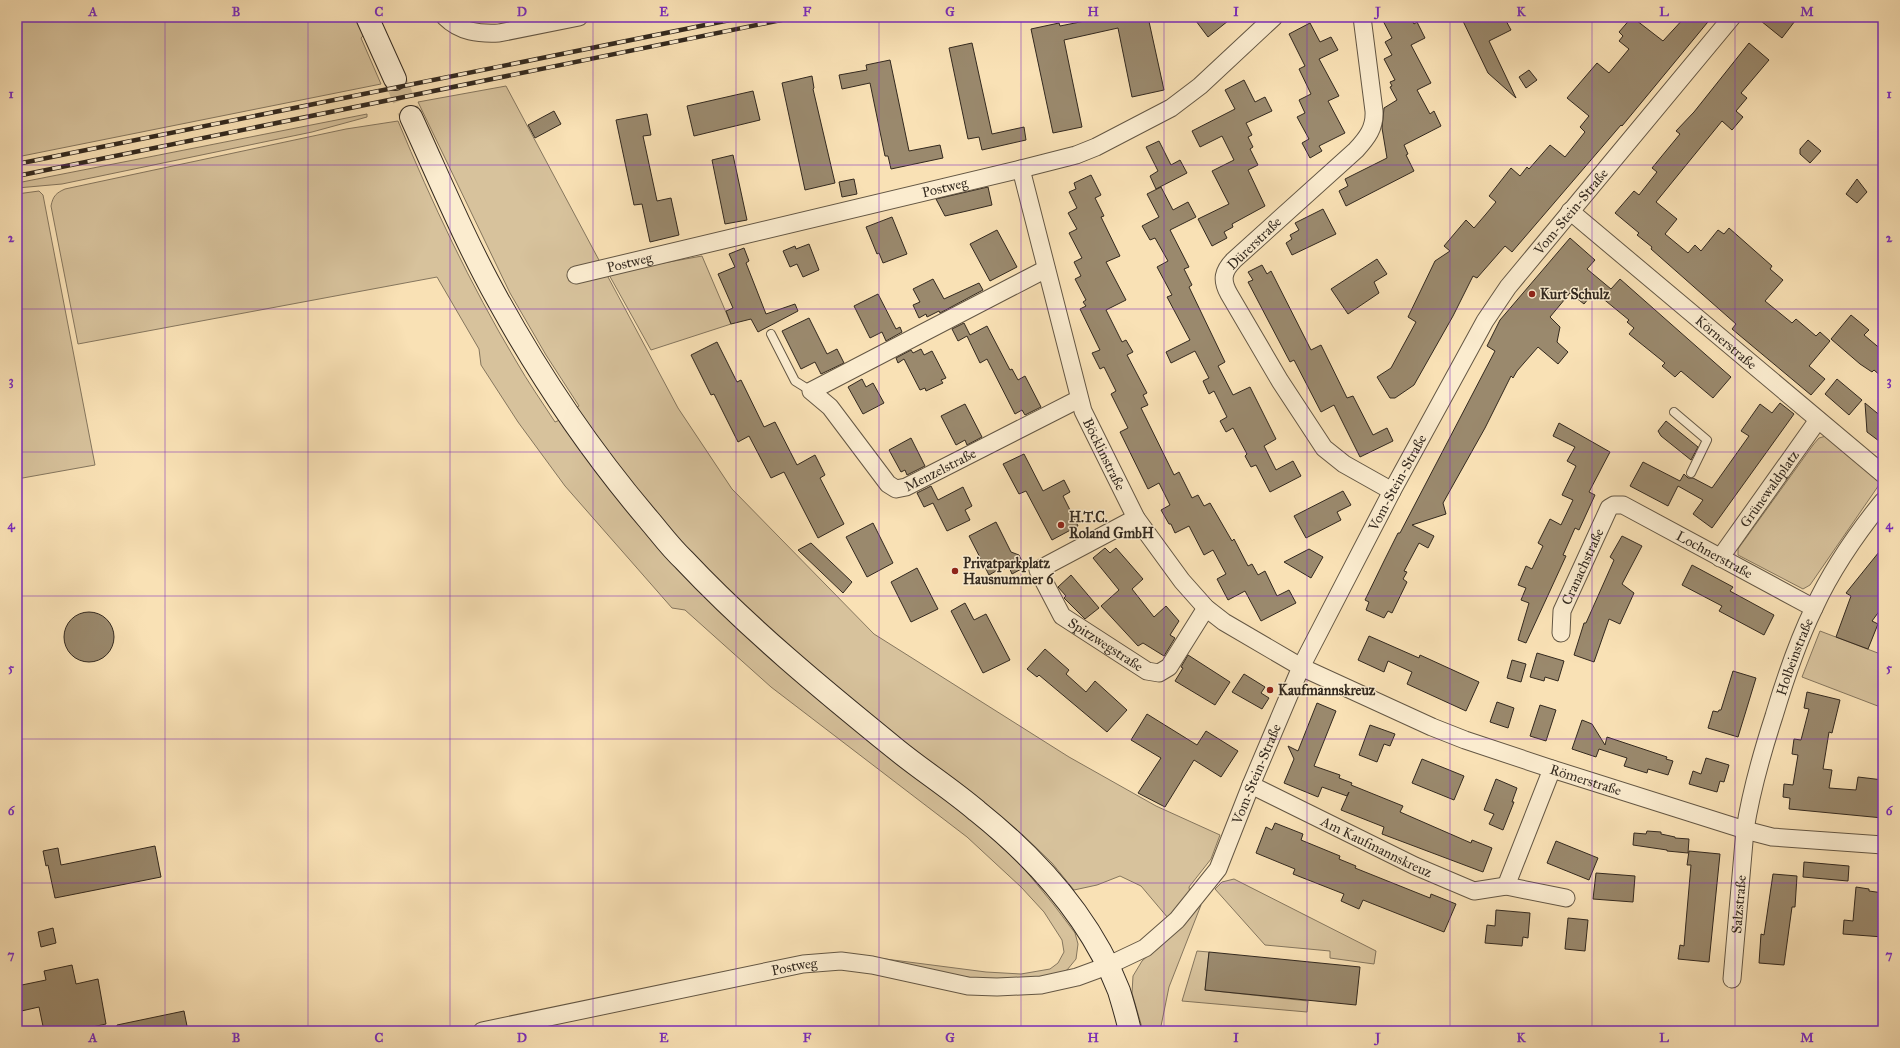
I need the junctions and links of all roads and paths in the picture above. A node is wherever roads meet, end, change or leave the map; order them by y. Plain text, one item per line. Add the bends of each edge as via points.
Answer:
1 (367, 17) edge
2 (445, 17) edge
3 (579, 17) edge
4 (1274, 17) edge
5 (1362, 17) edge
6 (1732, 17) edge
7 (395, 79) tunnel mouth
8 (411, 117) tunnel mouth
9 (1021, 169) junction
10 (1570, 211) junction
11 (1046, 269) junction
12 (576, 275) dead end
13 (771, 334) dead end
14 (810, 391) junction
15 (1079, 399) junction
16 (1674, 412) dead end
17 (1818, 420) junction
18 (1691, 473) dead end
19 (1883, 474) edge
20 (1392, 491) junction
21 (1883, 501) edge
22 (1614, 505) joint
23 (1136, 518) junction
24 (1720, 558) junction
25 (1206, 608) junction
26 (1814, 608) junction
27 (1561, 633) dead end
28 (1301, 667) junction
29 (1552, 769) junction
30 (1251, 785) junction
31 (1745, 830) junction
32 (1883, 845) edge
33 (1506, 886) junction
34 (1566, 898) dead end
35 (1107, 966) junction
36 (1732, 979) dead end
37 (482, 1031) edge
38 (1130, 1031) edge

1 - 7 street
2 - 3 street via 457,26 471,31 499,33
4 - 9 street, Postweg via 1194,91 1171,108 1096,147 1076,155
5 - 20 street, Dürerstraße via 1374,111 1371,130 1356,150 1234,260 1224,272 1223,281 1280,381 1324,448 1344,464
6 - 10 street, Vom-Stein-Straße
8 - 35 street via 500,304 526,350 620,487 682,559 753,627 830,695 1013,841 1066,898
9 - 11 street, Böcklinstraße
9 - 12 street, Postweg
10 - 17 street, Körnerstraße
10 - 20 street, Vom-Stein-Straße via 1494,307
11 - 14 street
11 - 15 street, Böcklinstraße
13 - 14 lane, Menzelstraße via 795,381
14 - 15 street, Menzelstraße via 825,403 888,484 896,488 906,488
15 - 23 street, Böcklinstraße via 1089,425
16 - 18 lane via 1707,440
17 - 19 street, Körnerstraße
17 - 24 street, Grünewaldplatz
20 - 28 street, Vom-Stein-Straße
21 - 26 street, Holbeinstraße via 1847,552
22 - 24 street, Lochnerstraße via 1623,505
22 - 27 street, Cranachstraße via 1609,508 1562,611
23 - 25 street, Böcklinstraße via 1182,581
23 - 25 street, Spitzwegstraße via 1038,570 1062,616 1148,671 1159,673 1169,667
24 - 26 street, Lochnerstraße
25 - 28 street, Böcklinstraße via 1224,622
26 - 31 street, Holbeinstraße via 1786,675 1753,788
28 - 29 street, Römerstraße via 1445,732
28 - 30 street, Vom-Stein-Straße
29 - 31 street, Römerstraße
29 - 33 street
30 - 33 street, Am Kaufmannskreuz via 1474,891
30 - 35 street, Vom-Stein-Straße via 1207,891 1145,948
31 - 32 street, Römerstraße via 1772,836
31 - 36 street, Salzstraße
33 - 34 street, Am Kaufmannskreuz
35 - 37 street, Postweg via 1077,977 1041,985 997,987 968,986 872,965 841,961 803,964
35 - 38 street via 1119,991

